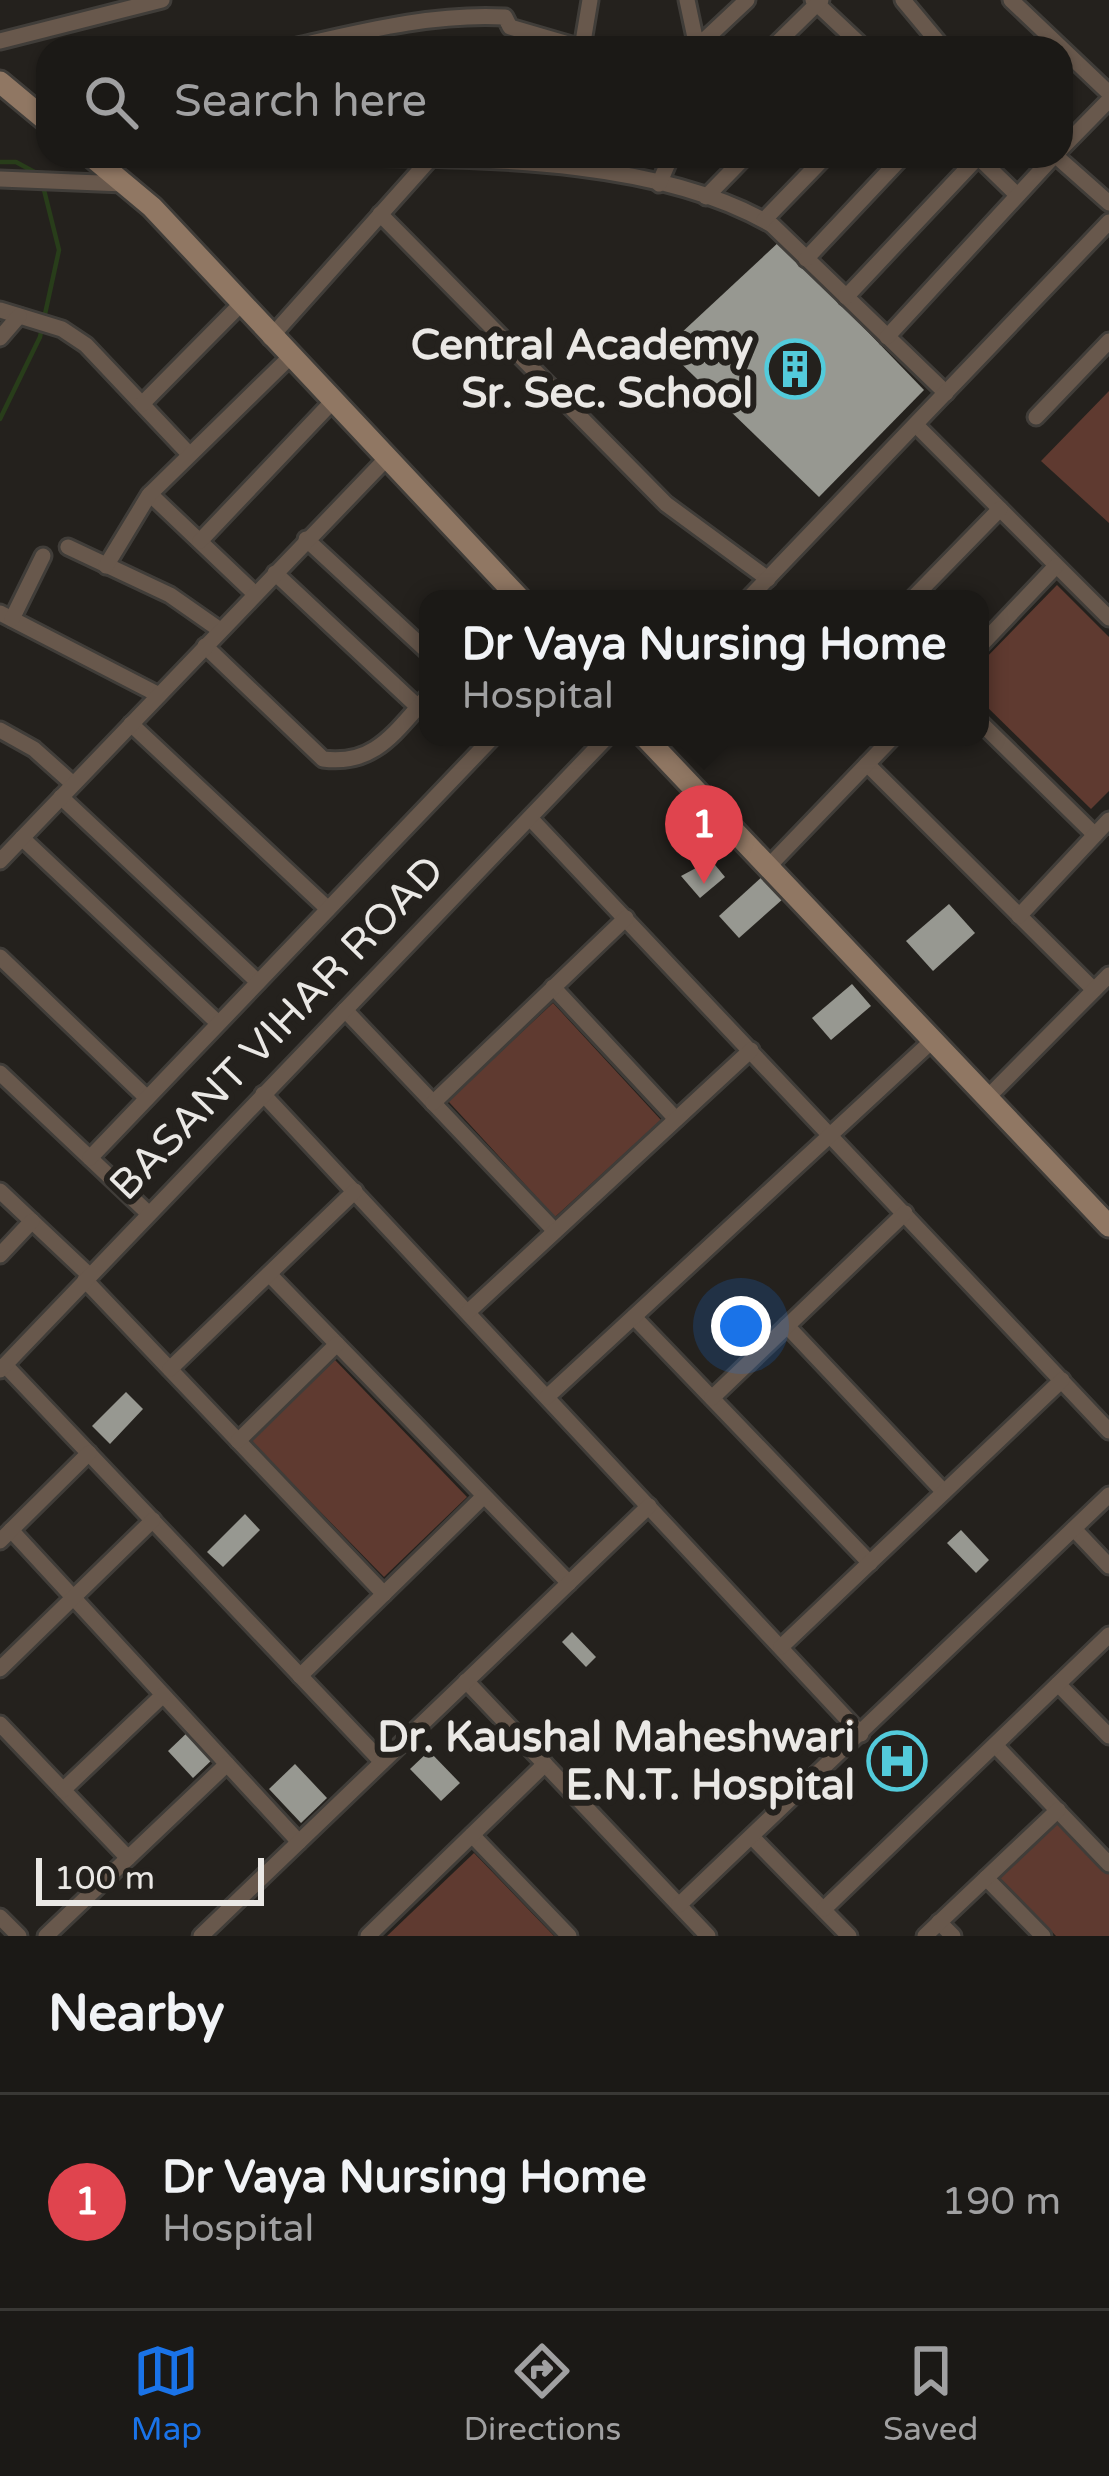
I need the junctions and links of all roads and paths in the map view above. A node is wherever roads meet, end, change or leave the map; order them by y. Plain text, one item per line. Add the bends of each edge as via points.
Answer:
1 (162, 0) edge
2 (590, 0) edge
3 (687, 0) edge
4 (747, 0) edge
5 (903, 0) edge
6 (1011, 0) edge
7 (817, 1) edge
8 (344, 36) edge
9 (543, 36) edge
10 (584, 36) edge
11 (695, 36) edge
12 (709, 36) edge
13 (783, 36) edge
14 (849, 36) edge
15 (934, 36) edge
16 (1047, 36) edge
17 (0, 41) edge
18 (1073, 61) edge
19 (0, 82) edge
20 (1109, 97) edge
21 (36, 112) edge
22 (1073, 135) edge
23 (109, 168) edge
24 (422, 168) edge
25 (546, 168) edge
26 (665, 168) edge
27 (734, 168) edge
28 (814, 168) edge
29 (892, 168) edge
30 (967, 168) edge
31 (990, 168) edge
32 (1043, 168) edge
33 (1069, 168) edge
34 (0, 179) edge
35 (124, 184) junction
36 (658, 184) junction
37 (1017, 195) junction
38 (706, 197) junction
39 (1109, 203) edge
40 (380, 214) junction
41 (764, 220) junction
42 (1109, 222) edge
43 (806, 259) junction
44 (846, 298) junction
45 (242, 303) junction
46 (0, 310) edge
47 (23, 318) junction
48 (887, 337) junction
49 (0, 338) edge
50 (270, 338) junction
51 (1109, 341) edge
52 (289, 358) junction
53 (946, 393) junction
54 (332, 402) junction
55 (142, 404) junction
56 (1036, 417) dead end
57 (916, 425) junction
58 (189, 454) junction
59 (386, 459) junction
60 (151, 494) junction
61 (1000, 509) junction
62 (307, 539) junction
63 (200, 542) junction
64 (68, 547) dead end
65 (44, 556) dead end
66 (106, 566) junction
67 (1057, 566) junction
68 (275, 573) junction
69 (768, 579) junction
70 (511, 590) edge
71 (757, 590) edge
72 (922, 590) edge
73 (255, 594) junction
74 (6, 616) edge
75 (1109, 618) edge
76 (220, 630) junction
77 (989, 637) edge
78 (419, 644) edge
79 (205, 646) junction
80 (159, 695) junction
81 (419, 698) edge
82 (419, 706) edge
83 (131, 724) junction
84 (0, 730) edge
85 (989, 731) edge
86 (484, 746) edge
87 (598, 746) edge
88 (654, 746) edge
89 (884, 746) edge
90 (867, 764) junction
91 (67, 791) junction
92 (530, 818) junction
93 (1109, 820) edge
94 (1095, 836) junction
95 (22, 838) junction
96 (0, 861) edge
97 (768, 867) junction
98 (328, 909) junction
99 (1019, 916) junction
100 (626, 918) junction
101 (0, 957) edge
102 (1109, 975) edge
103 (258, 982) junction
104 (554, 988) junction
105 (1094, 990) junction
106 (345, 1010) junction
107 (218, 1024) junction
108 (932, 1040) junction
109 (751, 1050) junction
110 (0, 1073) edge
111 (263, 1094) junction
112 (147, 1098) junction
113 (987, 1098) junction
114 (433, 1103) junction
115 (676, 1119) junction
116 (831, 1134) junction
117 (90, 1158) junction
118 (0, 1191) edge
119 (355, 1191) junction
120 (148, 1213) junction
121 (905, 1213) junction
122 (32, 1221) junction
123 (1109, 1226) edge
124 (555, 1231) junction
125 (0, 1255) edge
126 (269, 1274) junction
127 (87, 1277) junction
128 (468, 1312) junction
129 (634, 1317) junction
130 (787, 1326) junction
131 (337, 1344) junction
132 (3, 1368) edge
133 (170, 1369) junction
134 (1062, 1380) junction
135 (547, 1397) junction
136 (712, 1398) junction
137 (1109, 1431) edge
138 (238, 1441) junction
139 (89, 1453) junction
140 (944, 1492) junction
141 (1109, 1495) edge
142 (484, 1496) junction
143 (649, 1506) junction
144 (153, 1520) junction
145 (1074, 1528) junction
146 (5, 1535) edge
147 (870, 1563) junction
148 (1109, 1566) edge
149 (569, 1583) junction
150 (384, 1594) junction
151 (73, 1598) junction
152 (1109, 1635) edge
153 (781, 1647) junction
154 (0, 1669) edge
155 (300, 1676) junction
156 (466, 1682) junction
157 (1058, 1684) junction
158 (163, 1695) junction
159 (0, 1724) edge
160 (862, 1733) junction
161 (1109, 1736) edge
162 (995, 1744) junction
163 (382, 1762) junction
164 (227, 1764) junction
165 (545, 1764) junction
166 (63, 1790) junction
167 (1058, 1810) junction
168 (472, 1834) junction
169 (752, 1837) junction
170 (299, 1842) junction
171 (128, 1858) junction
172 (1109, 1864) edge
173 (986, 1878) junction
174 (680, 1905) junction
175 (824, 1909) junction
176 (0, 1917) edge
177 (940, 1922) junction
178 (19, 1936) edge
179 (46, 1936) edge
180 (201, 1936) edge
181 (368, 1936) edge
182 (569, 1936) edge
183 (709, 1936) edge
184 (849, 1936) edge
185 (925, 1936) edge
186 (953, 1936) edge
187 (1043, 1936) edge

1 - 17 street
2 - 10 street
3 - 11 street
4 - 12 street
5 - 15 street
6 - 16 street
7 - 13 street
7 - 14 street
8 - 9 street via 474,15 505,17
18 - 20 street
19 - 21 street
20 - 22 street
23 - 35 street
24 - 40 street
25 - 36 street
26 - 36 street
27 - 38 street
28 - 41 street
29 - 43 street
30 - 44 street
31 - 37 street
32 - 37 street
33 - 39 street
34 - 35 street
35 - 45 street
36 - 38 street
37 - 48 street
38 - 41 street
40 - 50 street
40 - 69 street via 666,504
41 - 43 street
42 - 53 street
43 - 44 street
44 - 48 street
45 - 50 street
45 - 55 street
46 - 47 street
47 - 49 street
47 - 55 street via 86,345
48 - 53 street
50 - 52 street
51 - 56 street
52 - 54 street
52 - 58 street
53 - 57 street
54 - 59 street
54 - 63 street
55 - 58 street
57 - 61 street
57 - 69 street
58 - 60 street
59 - 62 street
59 - 70 street
60 - 63 street
60 - 66 street
61 - 67 street
61 - 72 street
62 - 68 street
62 - 78 street
63 - 73 street
64 - 66 street
65 - 74 street
66 - 76 street via 170,595
67 - 75 street
67 - 77 street
68 - 73 street
68 - 81 street
69 - 71 street
73 - 76 street
74 - 80 street
76 - 79 street
79 - 80 street
79 - 82 street via 323,759 342,762 383,748
80 - 83 street
83 - 91 street
83 - 98 street
84 - 91 street via 34,748
85 - 94 street
86 - 98 street
87 - 92 street, BASANT VIHAR ROAD
88 - 97 street
89 - 90 street
90 - 97 street
90 - 99 street
91 - 95 street
91 - 103 street
92 - 100 street
92 - 106 street, BASANT VIHAR ROAD
93 - 94 street
94 - 99 street
95 - 96 street
95 - 107 street
97 - 108 street
98 - 103 street
99 - 105 street
100 - 104 street
100 - 109 street
101 - 112 street
102 - 105 street
103 - 107 street
104 - 114 street
104 - 115 street
105 - 113 street
106 - 111 street, BASANT VIHAR ROAD
106 - 114 street
107 - 112 street
108 - 113 street
108 - 116 street
109 - 115 street
109 - 116 street
110 - 117 street
111 - 119 street
111 - 120 street, BASANT VIHAR ROAD
112 - 117 street
113 - 123 street
114 - 124 street
115 - 124 street
116 - 121 street
116 - 129 street
117 - 120 street
118 - 122 street
119 - 126 street
119 - 128 street
120 - 127 street, BASANT VIHAR ROAD
121 - 130 street
121 - 134 street
122 - 125 street
122 - 127 street
124 - 128 street
126 - 131 street
126 - 133 street
127 - 132 street, BASANT VIHAR ROAD
127 - 133 street
128 - 135 street
129 - 135 street
129 - 136 street
130 - 136 street
130 - 140 street
131 - 138 street
131 - 142 street
132 - 139 street
133 - 138 street
134 - 137 street
134 - 140 street
135 - 143 street
136 - 147 street
138 - 150 street
139 - 144 street
139 - 146 street
140 - 147 street
141 - 145 street
142 - 149 street
142 - 150 street
143 - 149 street
143 - 153 street
144 - 151 street
144 - 155 street
145 - 148 street
145 - 160 street
146 - 151 street
147 - 153 street
149 - 156 street
150 - 155 street
151 - 154 street
151 - 158 street
152 - 157 street
153 - 160 street
155 - 163 street
156 - 163 street
156 - 165 street
157 - 161 street
157 - 162 street
158 - 164 street
158 - 166 street
159 - 166 street
160 - 169 street
162 - 167 street
162 - 175 street
163 - 170 street
164 - 170 street
164 - 171 street
165 - 168 street
165 - 174 street
166 - 171 street
167 - 172 street
167 - 173 street
168 - 181 street
168 - 182 street
169 - 174 street
169 - 175 street
170 - 180 street
171 - 179 street
173 - 177 street
173 - 187 street
174 - 183 street
175 - 184 street
176 - 178 street
177 - 185 street
177 - 186 street

